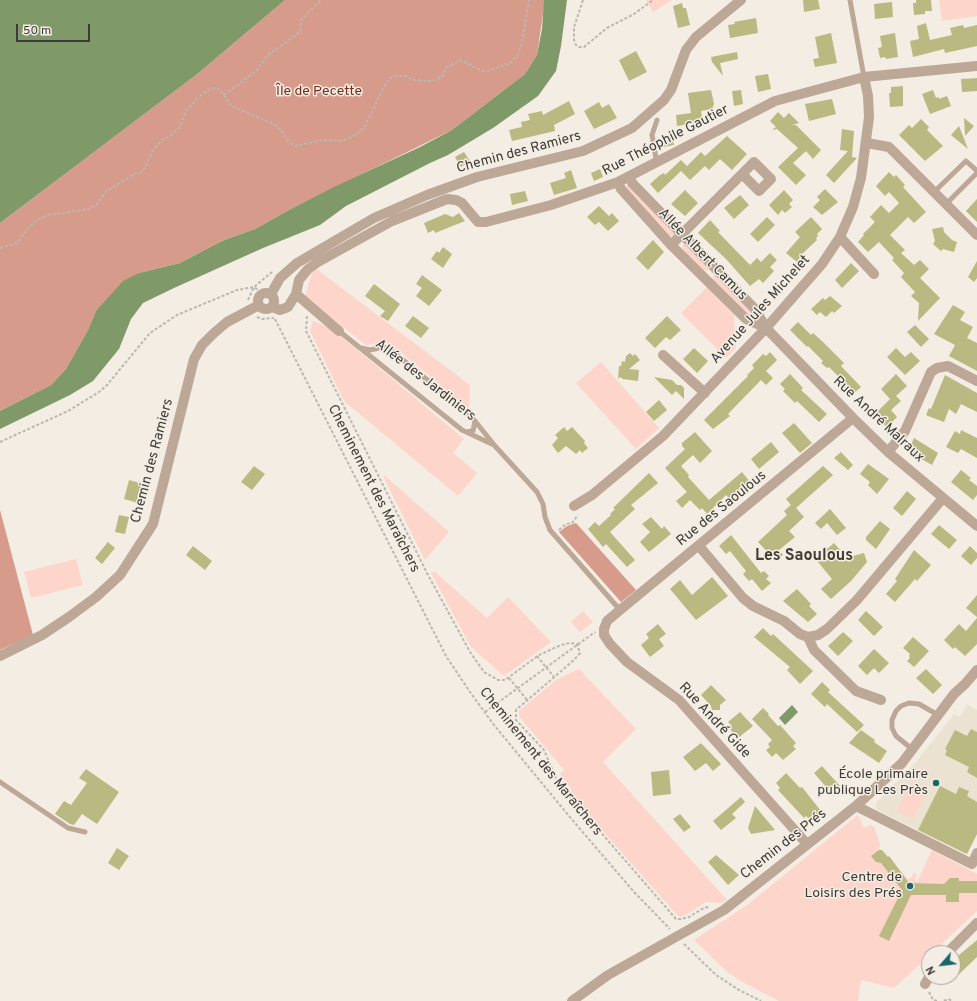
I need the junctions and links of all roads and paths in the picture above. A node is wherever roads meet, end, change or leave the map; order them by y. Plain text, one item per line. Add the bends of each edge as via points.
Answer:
1 (320, 0) edge
2 (530, 0) edge
3 (583, 0) edge
4 (652, 0) edge
5 (741, 0) edge
6 (850, 0) edge
7 (977, 66) edge
8 (864, 77) junction
9 (224, 95) junction
10 (657, 120) dead end
11 (867, 144) junction
12 (657, 164) junction
13 (977, 172) edge
14 (742, 174) dead end
15 (630, 177) junction
16 (618, 182) junction
17 (934, 192) junction
18 (946, 204) junction
19 (682, 234) junction
20 (977, 235) edge
21 (840, 237) junction
22 (671, 245) junction
23 (0, 248) edge
24 (715, 267) junction
25 (874, 274) dead end
26 (705, 279) junction
27 (267, 294) junction
28 (296, 294) junction
29 (254, 308) junction
30 (275, 312) junction
31 (766, 328) junction
32 (306, 331) dead end
33 (339, 331) joint
34 (361, 348) junction
35 (663, 355) dead end
36 (977, 381) edge
37 (704, 393) junction
38 (853, 418) junction
39 (475, 421) junction
40 (465, 432) junction
41 (0, 442) edge
42 (495, 446) junction
43 (888, 452) junction
44 (943, 498) junction
45 (579, 503) joint
46 (977, 526) edge
47 (554, 534) junction
48 (699, 546) junction
49 (620, 610) junction
50 (605, 625) junction
51 (808, 637) junction
52 (577, 644) junction
53 (0, 656) edge
54 (537, 656) junction
55 (546, 667) junction
56 (977, 670) edge
57 (509, 678) junction
58 (554, 678) junction
59 (518, 689) junction
60 (527, 700) junction
61 (881, 700) dead end
62 (485, 712) junction
63 (938, 715) junction
64 (912, 749) junction
65 (0, 782) edge
66 (856, 806) junction
67 (85, 832) dead end
68 (807, 844) junction
69 (977, 853) edge
70 (724, 910) junction
71 (977, 923) edge
72 (677, 937) junction
73 (955, 945) edge
74 (928, 985) edge
75 (572, 1001) edge
76 (761, 1001) edge
77 (937, 1001) edge
78 (944, 1001) edge
79 (953, 1001) edge

1 - 9 path via 302,19 297,36 268,55 256,71
2 - 9 path via 522,44 510,63 485,72 460,60 446,68 442,77 432,81 393,76 386,83 364,128 342,141 322,140 295,146 272,123 231,106
3 - 4 path via 574,27 574,40 579,47 584,47 607,28 634,14
5 - 27 street, Chemin des Ramiers via 696,37 686,50 671,90 664,100 632,128 584,151 477,176 374,218 298,263 280,278
6 - 8 lane
7 - 8 street, Rue Théophile Gautier
8 - 11 street, Avenue Jules Michelet via 868,96
8 - 12 street, Rue Théophile Gautier via 775,101
9 - 23 path via 215,88 200,96 186,111 179,128 153,150 145,168 108,191 96,205 88,209 60,212 37,220 17,243
10 - 12 lane via 652,136
11 - 17 street via 889,147
11 - 21 street, Avenue Jules Michelet via 853,207
12 - 15 street, Rue Théophile Gautier
13 - 17 lane via 966,161
13 - 18 lane
14 - 19 street
15 - 16 street, Rue Théophile Gautier
15 - 19 street, Allée Albert Camus via 632,183
16 - 22 street, Allée Albert Camus via 621,189
16 - 28 street, Rue Théophile Gautier via 551,205 486,222 478,222 462,203 447,199 392,222 318,262 299,280
17 - 18 street
18 - 20 street
19 - 22 street
19 - 24 street, Allée Albert Camus
21 - 25 street
21 - 31 street, Avenue Jules Michelet via 807,282
22 - 26 street, Allée Albert Camus
24 - 26 street
24 - 31 street, Allée Albert Camus via 755,309
26 - 31 street, Allée Albert Camus via 746,319
27 - 29 street, Chemin des Ramiers via 258,299
27 - 30 street via 274,300
27 - 41 path via 254,287 237,290 177,315 150,333 99,392 68,411
28 - 30 street, Rue Théophile Gautier via 288,307
28 - 33 street, Allée des Jardiniers
29 - 30 street
29 - 30 path via 254,316 262,319
29 - 53 street, Chemin des Ramiers via 227,322 214,333 194,359 153,524 120,575 69,617 42,635
30 - 62 path, Cheminement des Maraîchers via 446,656
31 - 37 street, Avenue Jules Michelet
31 - 38 street, Rue André Malraux
32 - 57 path via 428,575 470,652 484,672 493,678
33 - 34 lane, Allée des Jardiniers
34 - 39 lane, Allée des Jardiniers via 370,350 384,347 391,350
34 - 40 lane, Allée des Jardiniers
35 - 37 street
36 - 43 street via 948,366 931,372 905,431
37 - 45 street, Avenue Jules Michelet via 663,436
38 - 43 street, Rue André Malraux
38 - 48 street, Rue des Saoulous
39 - 40 lane via 473,431
39 - 42 lane, Allée des Jardiniers
40 - 42 lane, Allée des Jardiniers
42 - 47 lane, Allée des Jardiniers via 538,492 545,517
43 - 44 street, Rue André Malraux
44 - 46 street, Rue André Malraux
44 - 51 street via 857,600 827,629 818,635
45 - 47 path via 577,519
47 - 49 lane, Allée des Jardiniers
48 - 49 street, Rue des Saoulous
48 - 51 street via 743,598
49 - 50 street, Rue des Saoulous
50 - 52 path
50 - 68 street, Rue André Gide via 604,635 610,644 627,662 679,700
51 - 61 street via 814,650 856,691
52 - 54 path via 561,645
52 - 55 path
52 - 58 path via 580,653
54 - 55 path
54 - 57 path
55 - 58 path
55 - 59 path
56 - 63 street, Chemin des Prés
57 - 59 path
58 - 60 path
59 - 60 path
59 - 62 path
60 - 70 path via 516,710 516,720 544,750 558,783 671,914 676,919 681,919 707,906 720,907
62 - 72 path, Cheminement des Maraîchers via 568,816
63 - 64 street, Chemin des Prés
63 - 64 lane via 919,704 909,703 896,711 892,728 896,736
64 - 66 street, Chemin des Prés via 902,763
65 - 67 lane via 68,828
66 - 68 street, Chemin des Prés
66 - 69 street via 972,864
68 - 70 street, Chemin des Prés
70 - 72 street, Chemin des Prés
71 - 73 street
72 - 75 street, Chemin des Prés via 608,975
72 - 76 path, Cheminement des Maraîchers via 716,976
74 - 77 path via 933,1000
78 - 79 path

